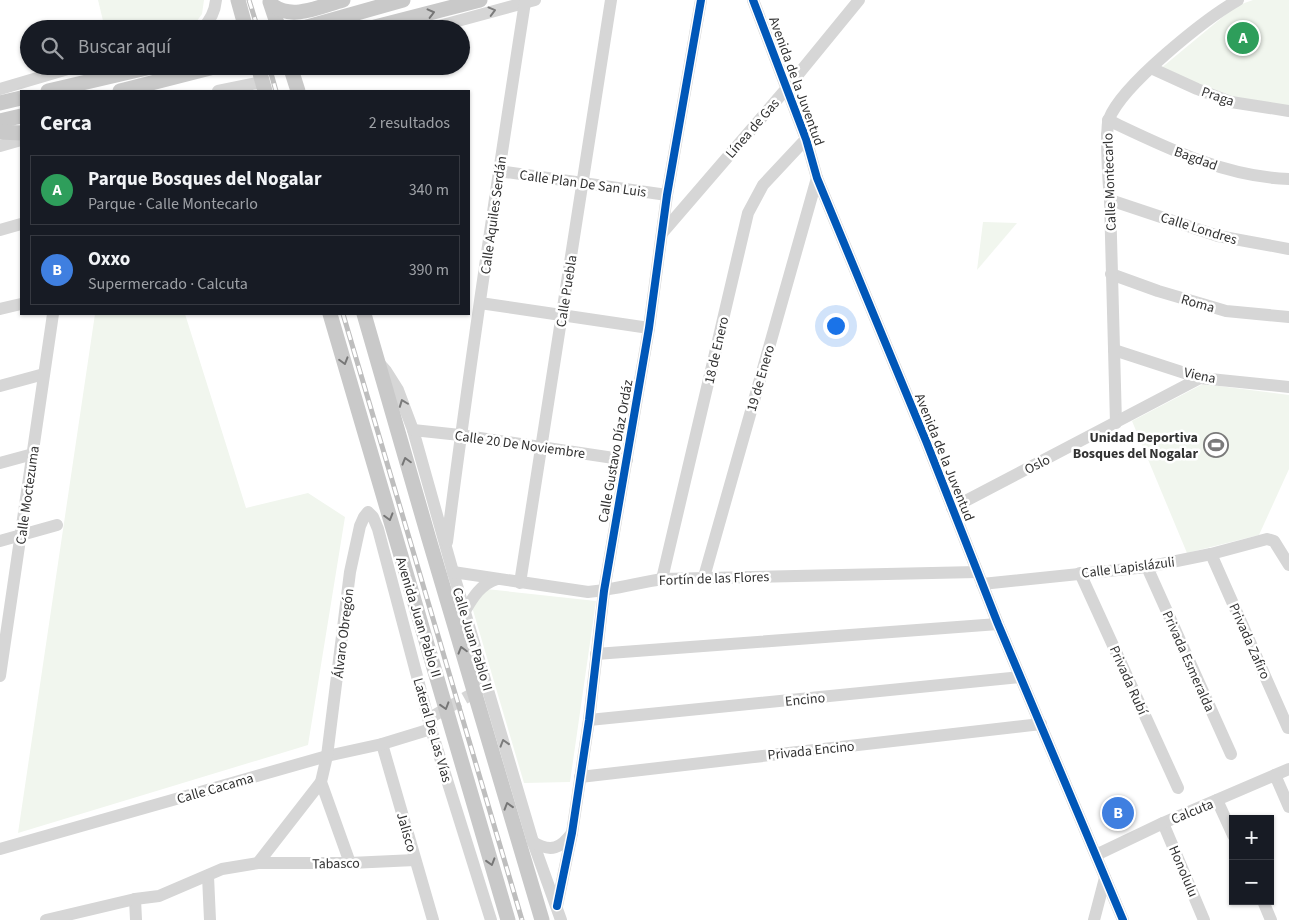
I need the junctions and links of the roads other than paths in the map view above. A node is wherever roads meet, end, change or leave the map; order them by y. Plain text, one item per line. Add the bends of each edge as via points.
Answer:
1 (216, 0) edge
2 (238, 0) edge
3 (343, 0) edge
4 (403, 0) edge
5 (611, 0) edge
6 (701, 0) edge
7 (754, 0) edge
8 (859, 0) edge
9 (1238, 0) edge
10 (530, 1) edge
11 (473, 2) edge
12 (271, 3) edge
13 (304, 10) junction
14 (210, 20) edge
15 (244, 20) edge
16 (276, 20) edge
17 (299, 20) edge
18 (331, 20) edge
19 (402, 20) edge
20 (461, 20) edge
21 (1151, 68) junction
22 (46, 75) edge
23 (116, 75) edge
24 (183, 75) edge
25 (293, 75) edge
26 (264, 86) edge
27 (0, 88) edge
28 (787, 88) junction
29 (52, 90) edge
30 (124, 90) edge
31 (227, 90) edge
32 (298, 90) edge
33 (20, 98) edge
34 (0, 104) edge
35 (1289, 111) edge
36 (20, 116) edge
37 (1108, 120) junction
38 (0, 122) edge
39 (0, 132) edge
40 (20, 133) edge
41 (20, 140) edge
42 (806, 140) junction
43 (0, 146) edge
44 (499, 170) junction
45 (817, 178) junction
46 (1289, 179) edge
47 (583, 183) junction
48 (668, 195) junction
49 (1110, 200) junction
50 (20, 224) edge
51 (0, 230) edge
52 (663, 232) junction
53 (1289, 250) edge
54 (1111, 274) junction
55 (480, 303) junction
56 (20, 304) edge
57 (0, 309) edge
58 (53, 315) edge
59 (330, 315) edge
60 (364, 315) edge
61 (562, 315) junction
62 (1289, 317) edge
63 (649, 328) junction
64 (1114, 350) junction
65 (378, 362) junction
66 (44, 374) junction
67 (1200, 378) junction
68 (0, 386) edge
69 (1289, 387) edge
70 (1116, 423) junction
71 (413, 430) junction
72 (460, 435) junction
73 (543, 448) junction
74 (33, 454) junction
75 (627, 460) junction
76 (0, 463) edge
77 (952, 508) junction
78 (368, 512) joint
79 (56, 525) dead end
80 (21, 536) junction
81 (0, 541) edge
82 (446, 546) junction
83 (1211, 554) junction
84 (1289, 565) edge
85 (1147, 567) junction
86 (453, 572) junction
87 (1080, 573) junction
88 (704, 577) junction
89 (980, 578) junction
90 (497, 579) junction
91 (662, 579) junction
92 (520, 583) junction
93 (604, 591) junction
94 (465, 611) junction
95 (5, 620) edge
96 (998, 624) junction
97 (596, 654) junction
98 (0, 676) edge
99 (1020, 677) junction
100 (589, 720) junction
101 (431, 721) junction
102 (1041, 724) junction
103 (1288, 728) edge
104 (382, 744) junction
105 (1231, 754) dead end
106 (327, 756) junction
107 (1289, 769) edge
108 (1275, 775) junction
109 (580, 776) junction
110 (321, 782) junction
111 (1178, 788) dead end
112 (1217, 800) junction
113 (1289, 807) edge
114 (1164, 822) junction
115 (1229, 826) edge
116 (572, 833) junction
117 (533, 842) junction
118 (0, 849) edge
119 (1096, 856) junction
120 (415, 860) junction
121 (258, 863) junction
122 (350, 863) junction
123 (208, 876) junction
124 (1105, 878) junction
125 (135, 899) junction
126 (1265, 905) edge
127 (557, 906) junction
128 (46, 920) edge
129 (136, 920) edge
130 (210, 920) edge
131 (433, 920) edge
132 (491, 920) edge
133 (508, 920) edge
134 (542, 920) edge
135 (561, 920) edge
136 (1094, 920) edge
137 (1122, 920) edge
138 (1204, 920) edge
139 (1271, 920) edge

1 - 14 street
2 - 15 main road
3 - 13 main road
4 - 18 main road
5 - 47 street, Calle Puebla
6 - 48 street, Calle Gustavo Díaz Ordáz
7 - 28 street, Avenida de la Juventud
8 - 28 street, Línea de Gas
9 - 21 street, Calle Montecarlo via 1194,30
20 -> 10 street
10 - 44 street, Calle Aquiles Serdán
19 -> 11 main road
12 - 13 main road via 286,13
12 - 16 main road
13 - 17 street
21 - 35 street, Praga via 1231,102
21 - 37 street, Calle Montecarlo via 1126,92
22 - 27 street
23 - 29 main road
24 - 30 main road
25 - 32 main road
26 - 31 street
28 - 42 street, Avenida de la Juventud
28 - 52 street, Línea de Gas
33 - 34 main road
36 - 38 main road
37 - 46 street, Bagdad via 1215,166 1267,178
37 - 49 street, Calle Montecarlo via 1106,163
39 - 40 main road
41 - 43 street
42 - 45 street, Avenida de la Juventud
42 - 91 street, 18 de Enero via 763,185 748,213
44 - 47 street, Calle Plan De San Luis
44 - 55 street, Calle Aquiles Serdán
45 - 77 street, Avenida de la Juventud
45 - 88 street, 19 de Enero
47 - 48 street, Calle Plan De San Luis
47 - 61 street, Calle Puebla
48 - 52 street, Calle Gustavo Díaz Ordáz
49 - 53 street, Calle Londres via 1218,236
49 - 54 street, Calle Montecarlo
50 - 51 street
52 - 63 street, Calle Gustavo Díaz Ordáz
54 - 62 street, Roma via 1226,311
54 - 64 street, Calle Montecarlo
55 - 61 street
55 - 72 street, Calle Aquiles Serdán
56 - 57 street
58 - 66 street, Calle Moctezuma
59 -> 133 main road, Avenida Juan Pablo II
60 - 65 main road
61 - 63 street
61 - 73 street, Calle Puebla
63 - 75 street, Calle Gustavo Díaz Ordáz
64 - 67 street, Viena
64 - 70 street, Calle Montecarlo
71 -> 65 street, Calle Juan Pablo II via 398,390
134 -> 65 main road
66 - 68 street
66 - 74 street, Calle Moctezuma
67 - 69 street, Viena
67 - 70 street, Oslo
70 - 77 street, Oslo
71 - 72 street, Calle 20 De Noviembre
71 - 82 street, Calle Juan Pablo II
72 - 73 street, Calle 20 De Noviembre
72 - 82 street, Calle Aquiles Serdán
73 - 75 street, Calle 20 De Noviembre
73 - 92 street, Calle Puebla
74 - 76 street
74 - 80 street, Calle Moctezuma
75 - 93 street, Calle Gustavo Díaz Ordáz
77 - 89 street, Avenida de la Juventud
78 - 101 street, Lateral De Las Vías via 378,529
78 - 106 street, Álvaro Obregón via 360,526 350,572
79 - 80 street
80 - 81 street
80 - 95 street, Calle Moctezuma
82 - 86 street, Calle Juan Pablo II
83 - 84 street, Calle Lapislázuli via 1272,540
83 - 85 street, Calle Lapislázuli
83 - 103 street, Privada Zafiro
85 - 87 street, Calle Lapislázuli
85 - 105 street, Privada Esmeralda
86 - 90 street, Fortín de las Flores
86 - 94 street, Calle Juan Pablo II
87 - 89 street, Calle Lapislázuli
87 - 111 street, Privada Rubí
88 - 89 street, Fortín de las Flores
88 - 91 street, Fortín de las Flores
89 - 96 street, Avenida de la Juventud
90 - 92 street, Fortín de las Flores
90 - 94 street via 483,586
91 - 93 street, Fortín de las Flores
92 - 93 street, Fortín de las Flores via 588,592
93 - 97 street, Calle Gustavo Díaz Ordáz
117 -> 94 street, Calle Juan Pablo II
95 - 98 street, Calle Moctezuma
96 - 97 street
96 - 99 street, Avenida de la Juventud
97 - 100 street, Calle Gustavo Díaz Ordáz
99 - 100 street, Encino
99 - 102 street, Avenida de la Juventud
100 - 109 street, Calle Gustavo Díaz Ordáz
101 - 104 street, Calle Cacama
101 - 132 street, Lateral De Las Vías
102 - 109 street, Privada Encino
102 - 119 street, Avenida de la Juventud
104 - 106 street, Calle Cacama
104 - 120 street, Jalisco
106 - 110 street, Álvaro Obregón
106 - 118 street, Calle Cacama
107 - 108 street, Calcuta
108 - 112 street, Calcuta
108 - 113 street
109 - 116 street, Calle Gustavo Díaz Ordáz
110 - 121 street
110 - 122 street
112 - 114 street, Calcuta
112 - 115 street
114 - 119 street, Calcuta
114 - 138 street, Honolulu
116 - 117 street via 558,847 549,848
116 - 127 street, Calle Gustavo Díaz Ordáz
117 - 127 street, Calle Juan Pablo II
119 - 124 street, Avenida de la Juventud
120 - 122 street, Tabasco
120 - 131 street, Jalisco
121 - 122 street, Tabasco
121 - 123 street, Tabasco via 222,869
123 - 125 street, Tabasco via 159,896
123 - 130 street
124 - 136 street
124 - 137 street, Avenida de la Juventud
125 - 128 street, Tabasco
125 - 129 street
126 - 139 street
127 - 135 street, Calle Juan Pablo II

